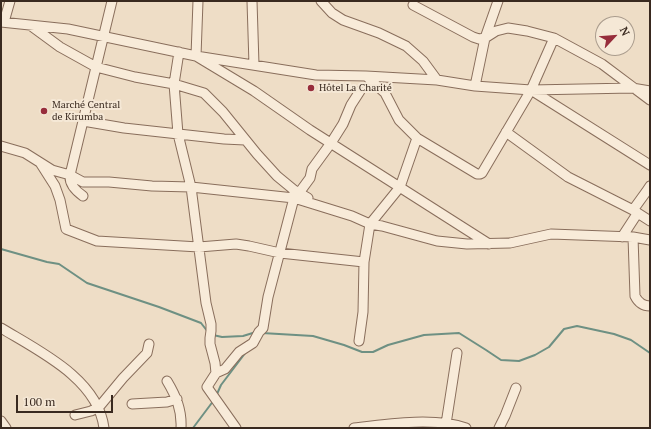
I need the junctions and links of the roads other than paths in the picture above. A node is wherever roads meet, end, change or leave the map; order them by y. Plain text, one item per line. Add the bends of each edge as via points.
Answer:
1 (10, 1) edge
2 (112, 1) edge
3 (198, 1) edge
4 (252, 1) edge
5 (322, 1) edge
6 (498, 1) edge
7 (413, 5) dead end
8 (2, 22) edge
9 (29, 25) junction
10 (104, 36) junction
11 (485, 38) junction
12 (554, 38) junction
13 (179, 52) junction
14 (196, 56) junction
15 (254, 65) junction
16 (96, 67) junction
17 (366, 76) junction
18 (437, 80) junction
19 (174, 84) junction
20 (475, 86) junction
21 (632, 88) junction
22 (531, 90) junction
23 (360, 91) dead end
24 (650, 91) edge
25 (650, 100) edge
26 (83, 121) junction
27 (506, 132) junction
28 (178, 134) junction
29 (417, 138) junction
30 (245, 140) junction
31 (331, 143) junction
32 (1, 146) edge
33 (40, 162) junction
34 (650, 165) edge
35 (70, 175) junction
36 (650, 186) edge
37 (191, 187) junction
38 (400, 187) junction
39 (296, 193) junction
40 (83, 196) dead end
41 (635, 212) junction
42 (650, 221) edge
43 (370, 224) junction
44 (622, 237) junction
45 (633, 238) junction
46 (650, 240) edge
47 (489, 244) junction
48 (199, 247) junction
49 (280, 253) junction
50 (364, 262) junction
51 (650, 306) edge
52 (1, 328) edge
53 (359, 340) dead end
54 (149, 344) dead end
55 (457, 353) dead end
56 (216, 374) junction
57 (167, 380) dead end
58 (516, 388) dead end
59 (177, 399) junction
60 (132, 404) dead end
61 (99, 407) junction
62 (75, 415) dead end
63 (1, 421) edge
64 (446, 424) junction
65 (6, 428) edge
66 (104, 428) edge
67 (181, 428) edge
68 (236, 428) edge
69 (354, 428) edge
70 (466, 428) edge
71 (499, 428) edge

1 - 8 street
2 - 10 street
3 - 14 street
4 - 15 street
5 - 18 street via 332,13 343,20 406,46 423,61
6 - 11 street
7 - 11 street via 473,37
8 - 9 street
9 - 10 street
9 - 16 street via 60,47
10 - 13 street
10 - 16 street
11 - 12 street via 496,31 508,28
11 - 20 street
12 - 21 street via 602,64
12 - 22 street
13 - 14 street
13 - 19 street
14 - 15 street
14 - 31 street
15 - 17 street via 316,75
16 - 19 street via 135,78
16 - 26 street
17 - 18 street
17 - 29 street via 385,93 399,120
18 - 20 street
19 - 28 street
19 - 30 street via 204,93
20 - 22 street
21 - 22 street
21 - 24 street
21 - 25 street
22 - 27 street
22 - 34 street
23 - 31 street
26 - 28 street
26 - 35 street
27 - 29 street via 480,174
27 - 41 street via 568,177
28 - 30 street
28 - 37 street
29 - 38 street
30 - 39 street
31 - 38 street
31 - 39 street via 312,169 310,178
32 - 33 street via 25,153
33 - 35 street via 52,170
33 - 48 street via 55,186 66,229 97,241
35 - 37 street via 84,182
35 - 40 street via 77,192
36 - 41 street
37 - 39 street
37 - 48 street
38 - 43 street
38 - 47 street
39 - 43 street via 323,207
39 - 49 street
41 - 42 street
41 - 44 street
43 - 47 street via 437,241
43 - 50 street
44 - 45 street
44 - 47 street via 551,234 510,243
45 - 46 street
45 - 51 street via 635,296 640,303
48 - 49 street via 236,244
48 - 56 street
49 - 50 street
49 - 56 street via 263,328 253,343 239,352
50 - 53 street via 363,312
52 - 61 street via 68,371
54 - 61 street via 147,353
55 - 64 street
56 - 68 street via 207,387
57 - 59 street
58 - 71 street
59 - 60 street
59 - 67 street
61 - 62 street
61 - 66 street
63 - 65 street
64 - 69 street via 435,422
64 - 70 street

